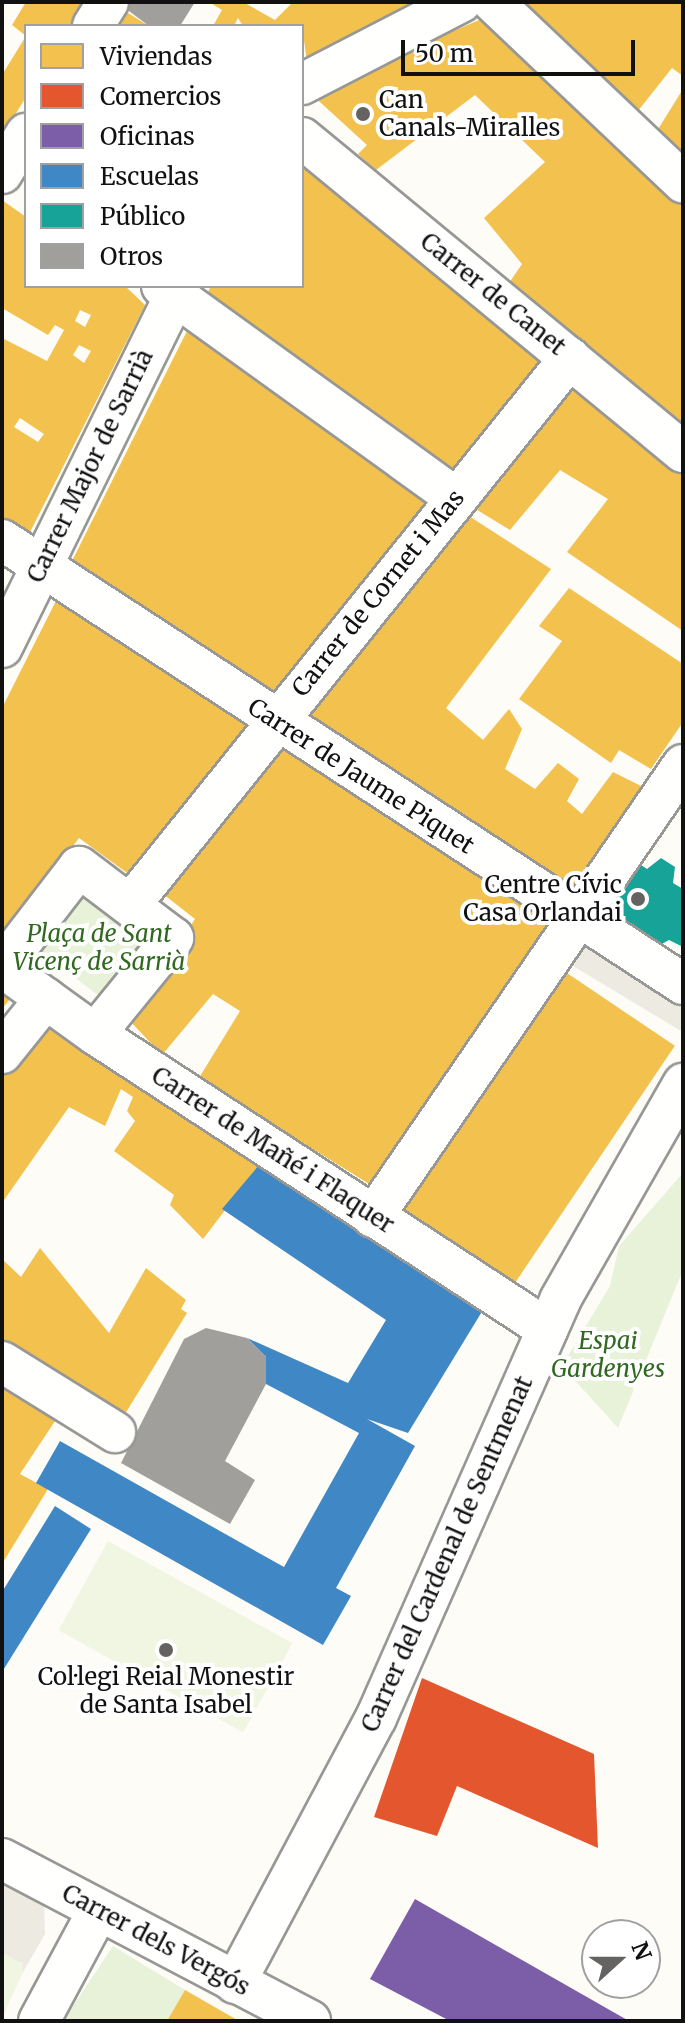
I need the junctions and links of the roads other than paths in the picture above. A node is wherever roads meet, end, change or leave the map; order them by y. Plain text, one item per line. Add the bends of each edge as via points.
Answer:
1 (108, 2) edge
2 (461, 2) edge
3 (493, 2) edge
4 (94, 24) edge
5 (304, 83) edge
6 (24, 137) edge
7 (304, 140) edge
8 (2, 174) edge
9 (683, 181) edge
10 (24, 189) edge
11 (172, 290) edge
12 (570, 358) junction
13 (683, 452) edge
14 (455, 497) junction
15 (2, 540) edge
16 (40, 566) junction
17 (2, 647) edge
18 (275, 722) junction
19 (683, 765) edge
20 (130, 905) junction
21 (578, 914) junction
22 (2, 967) edge
23 (683, 984) edge
24 (46, 998) junction
25 (95, 1034) junction
26 (2, 1053) edge
27 (683, 1084) edge
28 (373, 1217) junction
29 (547, 1329) junction
30 (2, 1362) edge
31 (115, 1432) dead end
32 (2, 1859) edge
33 (98, 1911) junction
34 (235, 1983) junction
35 (39, 2021) edge
36 (310, 2021) edge

1 - 4 street
2 - 5 street
3 - 9 street
6 - 8 street
7 - 12 street, Carrer de Canet
8 - 10 street
11 - 14 street
11 - 16 street, Carrer Major de Sarrià
12 - 13 street, Carrer de Canet
12 - 14 street, Carrer de Cornet i Mas
14 - 18 street, Carrer de Cornet i Mas
15 - 16 street, Carrer de Jaume Piquet
16 - 17 street, Carrer Major de Sarrià
16 - 18 street, Carrer de Jaume Piquet
18 - 20 street, Carrer de Cornet i Mas
18 - 21 street, Carrer de Jaume Piquet
19 - 21 street
20 - 22 street via 79,867
20 - 25 street via 173,938
21 - 23 street, Carrer de Jaume Piquet
21 - 28 street
22 - 24 street, Carrer de Mañé i Flaquer
24 - 25 street, Carrer de Mañé i Flaquer
24 - 26 street
25 - 28 street, Carrer de Mañé i Flaquer
27 - 29 street, Carrer del Cardenal de Sentmenat
28 - 29 street, Carrer de Mañé i Flaquer
29 - 34 street, Carrer del Cardenal de Sentmenat via 376,1718
30 - 31 street
32 - 33 street, Carrer dels Vergós
33 - 34 street, Carrer dels Vergós
33 - 35 street
34 - 36 street, Carrer dels Vergós

